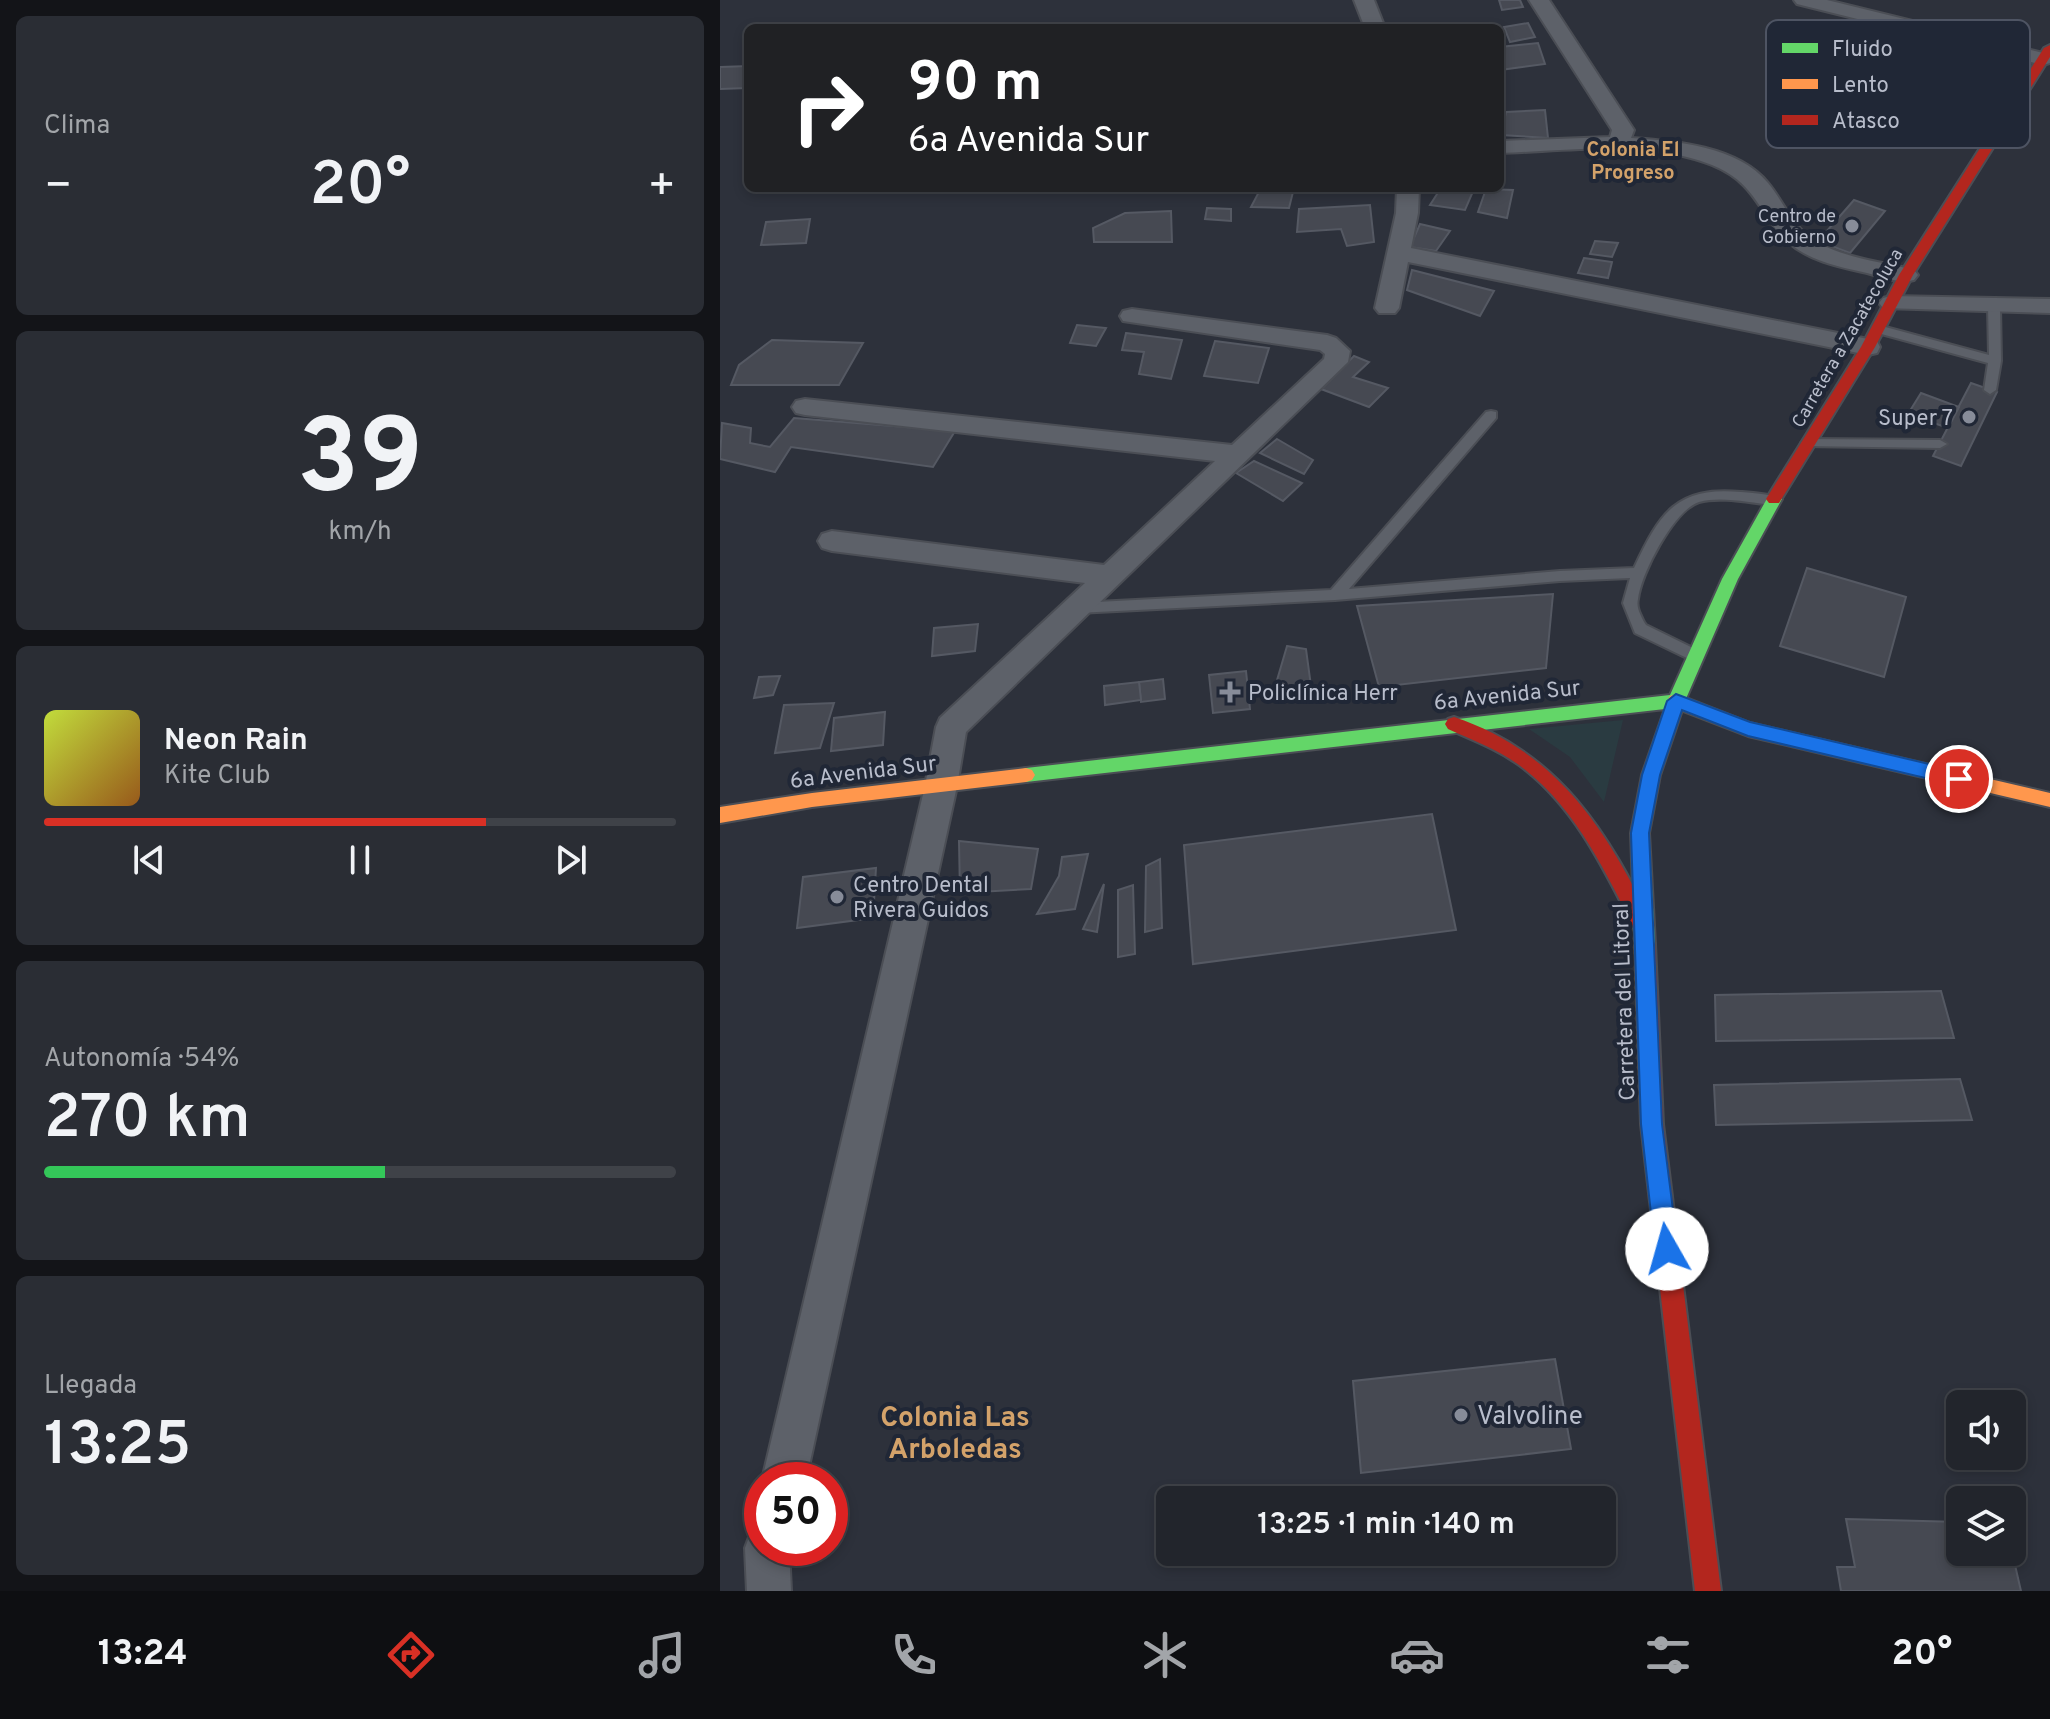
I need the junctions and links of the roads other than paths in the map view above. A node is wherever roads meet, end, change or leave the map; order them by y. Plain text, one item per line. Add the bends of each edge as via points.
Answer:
1 (1364, 0) edge
2 (1539, 0) edge
3 (1804, 0) edge
4 (1894, 20) edge
5 (1373, 24) edge
6 (2046, 54) edge
7 (2030, 79) edge
8 (1618, 144) junction
9 (1504, 147) edge
10 (1986, 148) edge
11 (1408, 192) edge
12 (1399, 253) junction
13 (1906, 275) junction
14 (1891, 303) junction
15 (1994, 306) junction
16 (2050, 306) edge
17 (1387, 308) dead end
18 (1132, 316) dead end
19 (1873, 338) junction
20 (1995, 361) junction
21 (1990, 390) dead end
22 (805, 407) dead end
23 (1491, 415) dead end
24 (1808, 443) junction
25 (1940, 444) dead end
26 (1238, 455) junction
27 (1773, 500) junction
28 (832, 541) dead end
29 (1637, 573) junction
30 (1111, 576) junction
31 (1335, 595) junction
32 (1077, 608) junction
33 (1698, 657) junction
34 (1676, 701) junction
35 (1454, 724) junction
36 (941, 786) junction
37 (2050, 800) edge
38 (720, 815) edge
39 (1644, 928) junction
40 (788, 1462) edge
41 (768, 1566) edge
42 (769, 1591) edge
43 (1708, 1591) edge

1 - 5 street
2 - 8 street via 1623,130
3 - 4 street
6 - 7 main road, Carretera a Zacatecoluca
8 - 9 street
8 - 13 street via 1694,151 1714,158 1756,183 1798,239 1826,255
10 - 13 main road, Carretera a Zacatecoluca
11 - 12 street
12 - 17 street
12 - 19 street
13 - 14 main road, Carretera a Zacatecoluca
14 - 15 street
14 - 19 main road, Carretera a Zacatecoluca
15 - 16 street
15 - 20 lane
18 - 26 street via 1327,343 1338,351 1336,362
19 - 20 lane
19 - 24 main road, Carretera a Zacatecoluca
20 - 21 lane
22 - 26 street
23 - 31 lane
24 - 25 lane
24 - 27 main road, Carretera a Zacatecoluca
26 - 30 street
27 - 29 lane via 1690,500
27 - 33 main road, Carretera a Zacatecoluca via 1730,579
28 - 30 street
29 - 31 lane
29 - 33 lane via 1629,604 1640,629
30 - 32 street
31 - 32 lane
32 - 36 street via 951,727
33 - 34 main road, Carretera a Zacatecoluca
34 - 35 main road, 6a Avenida Sur
34 - 37 main road, 6a Avenida Sur via 1748,729
34 - 39 main road, Carretera del Litoral via 1651,775 1640,833
35 - 36 main road, 6a Avenida Sur
35 - 39 main road via 1524,758 1571,800
36 - 38 main road, 6a Avenida Sur
36 - 40 street
39 - 43 main road, Carretera del Litoral via 1652,1124
41 - 42 street

